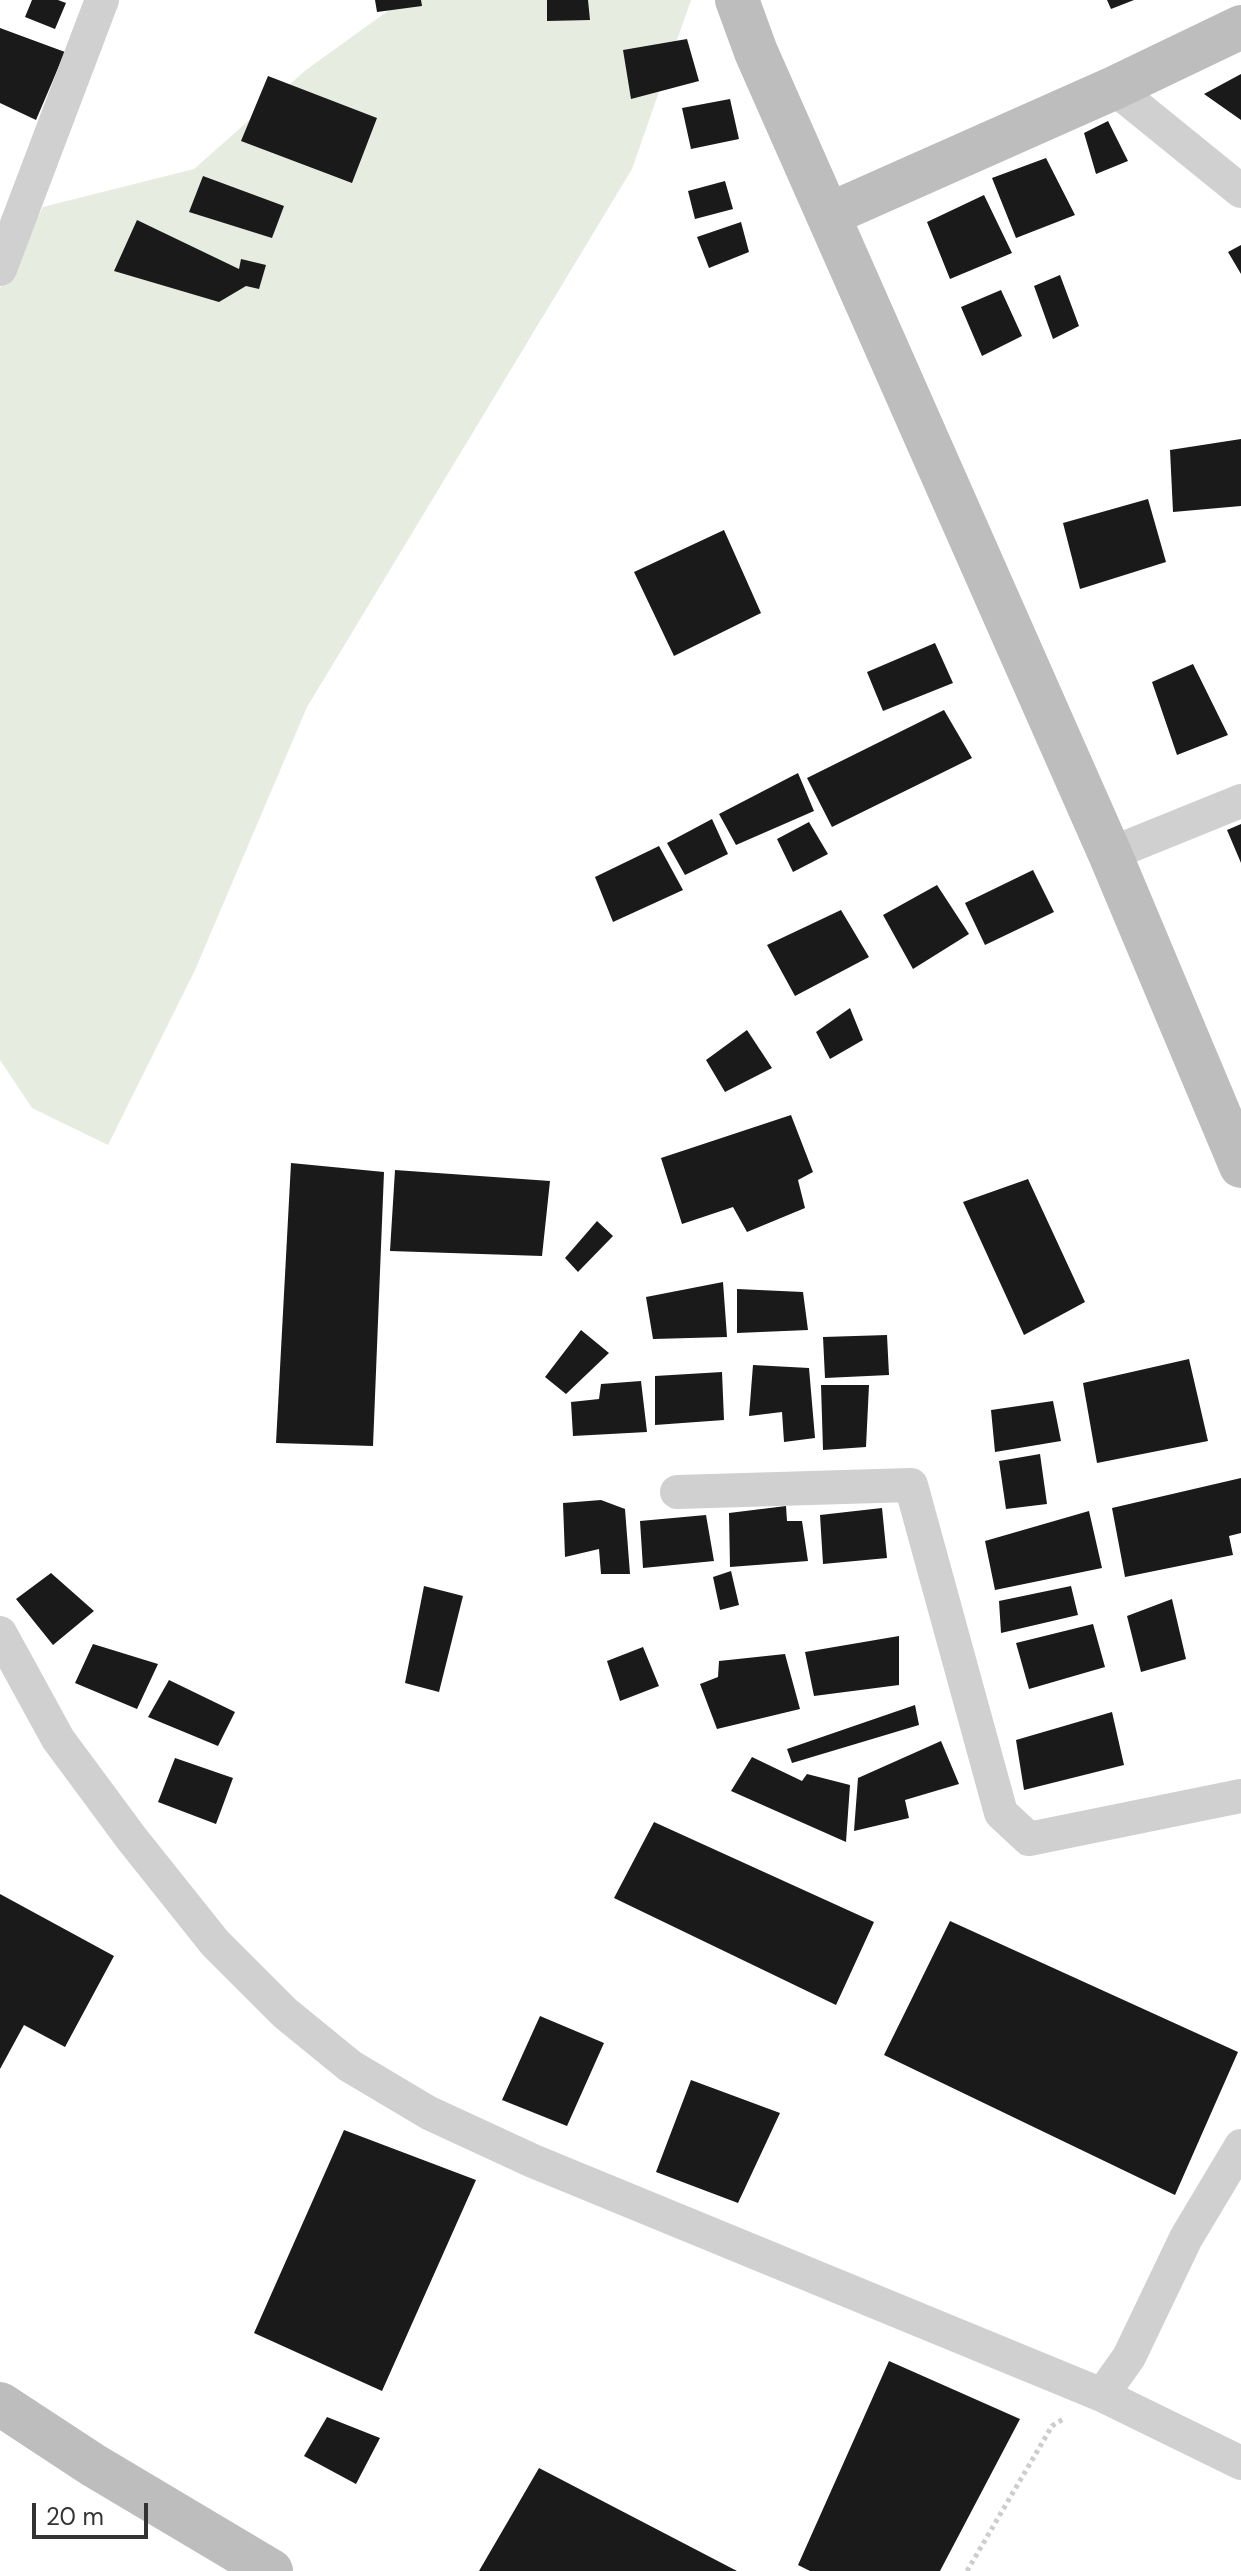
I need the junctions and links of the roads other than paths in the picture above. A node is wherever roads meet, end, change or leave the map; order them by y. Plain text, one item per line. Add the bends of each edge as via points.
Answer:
1 (102, 0) edge
2 (737, 0) edge
3 (1241, 27) edge
4 (1114, 88) junction
5 (1241, 191) edge
6 (828, 215) junction
7 (0, 269) edge
8 (1241, 801) edge
9 (1110, 854) junction
10 (1241, 1166) edge
11 (677, 1492) dead end
12 (0, 1633) edge
13 (1241, 1796) edge
14 (1241, 2146) edge
15 (1102, 2395) junction
16 (0, 2404) edge
17 (1241, 2463) edge
18 (271, 2571) edge

1 - 7 street
2 - 6 street
3 - 4 street
4 - 5 street
4 - 6 street
6 - 9 street
8 - 9 street
9 - 10 street
11 - 13 street via 911,1485 1001,1813 1029,1839
12 - 15 street via 58,1739 206,1932 285,2013 350,2066 429,2113 533,2161
14 - 15 street via 1186,2238 1129,2357
15 - 17 street
16 - 18 street

